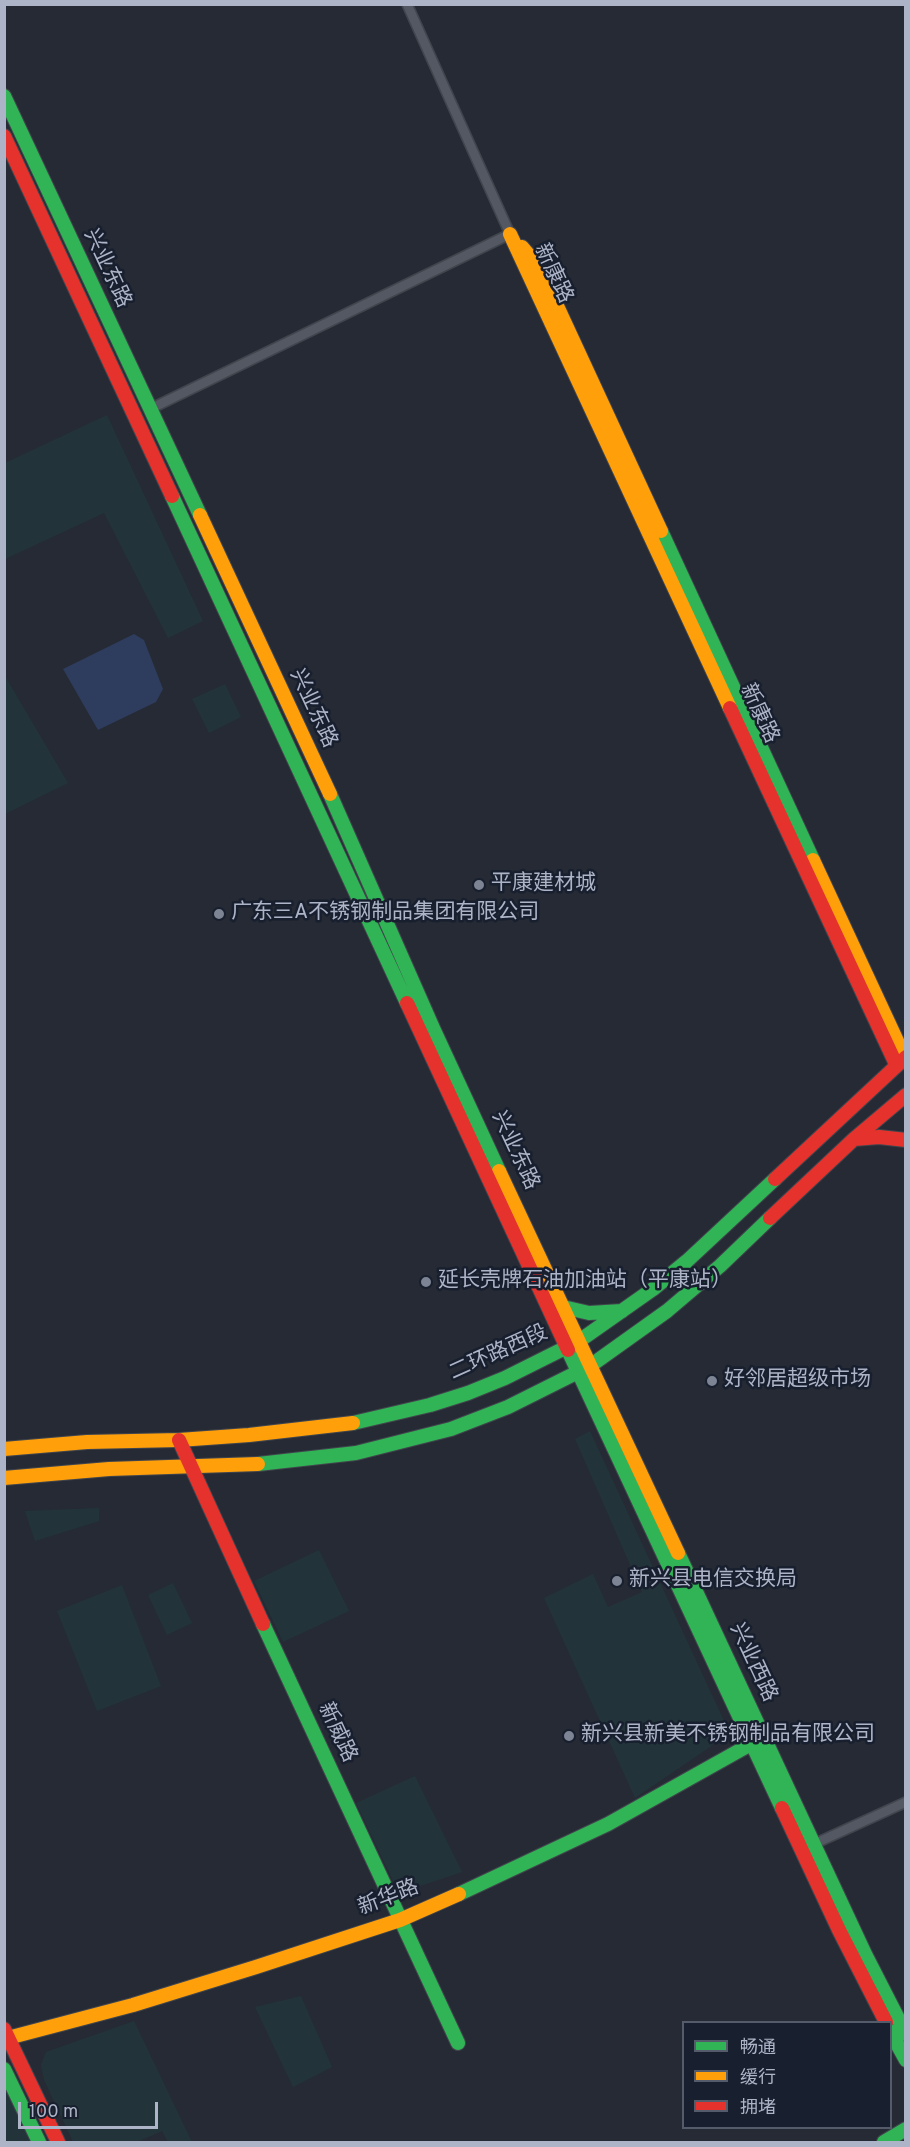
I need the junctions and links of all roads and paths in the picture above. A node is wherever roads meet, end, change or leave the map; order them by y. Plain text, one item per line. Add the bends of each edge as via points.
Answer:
1 (406, 4) edge
2 (4, 96) edge
3 (4, 136) edge
4 (510, 234) junction
5 (150, 409) junction
6 (902, 1060) edge
7 (906, 1095) edge
8 (854, 1139) junction
9 (906, 1140) edge
10 (563, 1307) junction
11 (622, 1311) junction
12 (573, 1344) junction
13 (584, 1369) junction
14 (179, 1440) junction
15 (4, 1449) edge
16 (190, 1468) junction
17 (4, 1478) edge
18 (758, 1740) junction
19 (906, 1802) edge
20 (814, 1844) junction
21 (400, 1920) junction
22 (885, 2021) edge
23 (892, 2033) edge
24 (906, 2034) edge
25 (6, 2035) edge
26 (458, 2043) dead end
27 (906, 2060) edge
28 (4, 2068) edge
29 (906, 2128) edge
30 (906, 2139) edge
31 (39, 2142) edge
32 (58, 2142) edge
33 (884, 2142) edge
34 (899, 2142) edge

1 - 4 street
2 - 5 street, 兴业东路
3 - 12 street, 兴业东路
4 - 5 street
4 - 6 street, 新康路 via 539,267
5 - 10 street, 兴业东路
6 - 11 street, 二环路西段 via 687,1261
7 - 8 street
8 - 9 street
8 - 13 street via 720,1266 667,1311
10 - 11 street via 589,1312
10 - 12 street, 兴业东路
11 - 12 street, 二环路西段
12 - 13 street, 兴业西路
12 - 14 street, 二环路西段 via 468,1393 357,1423
13 - 16 street via 498,1410 404,1442 287,1462
13 - 18 street, 兴业西路
14 - 15 street, 二环路西段
14 - 16 street, 新威路
16 - 17 street via 109,1469
16 - 21 street, 新威路
18 - 20 street, 兴业西路
18 - 21 street, 新华路 via 608,1824
18 - 22 street, 兴业西路 via 839,1930
19 - 20 street
20 - 24 street, 兴业西路
21 - 25 street, 新华路 via 133,2005
21 - 26 street, 新威路
23 - 27 street
25 - 32 street
28 - 31 street
29 - 33 street
30 - 34 street

